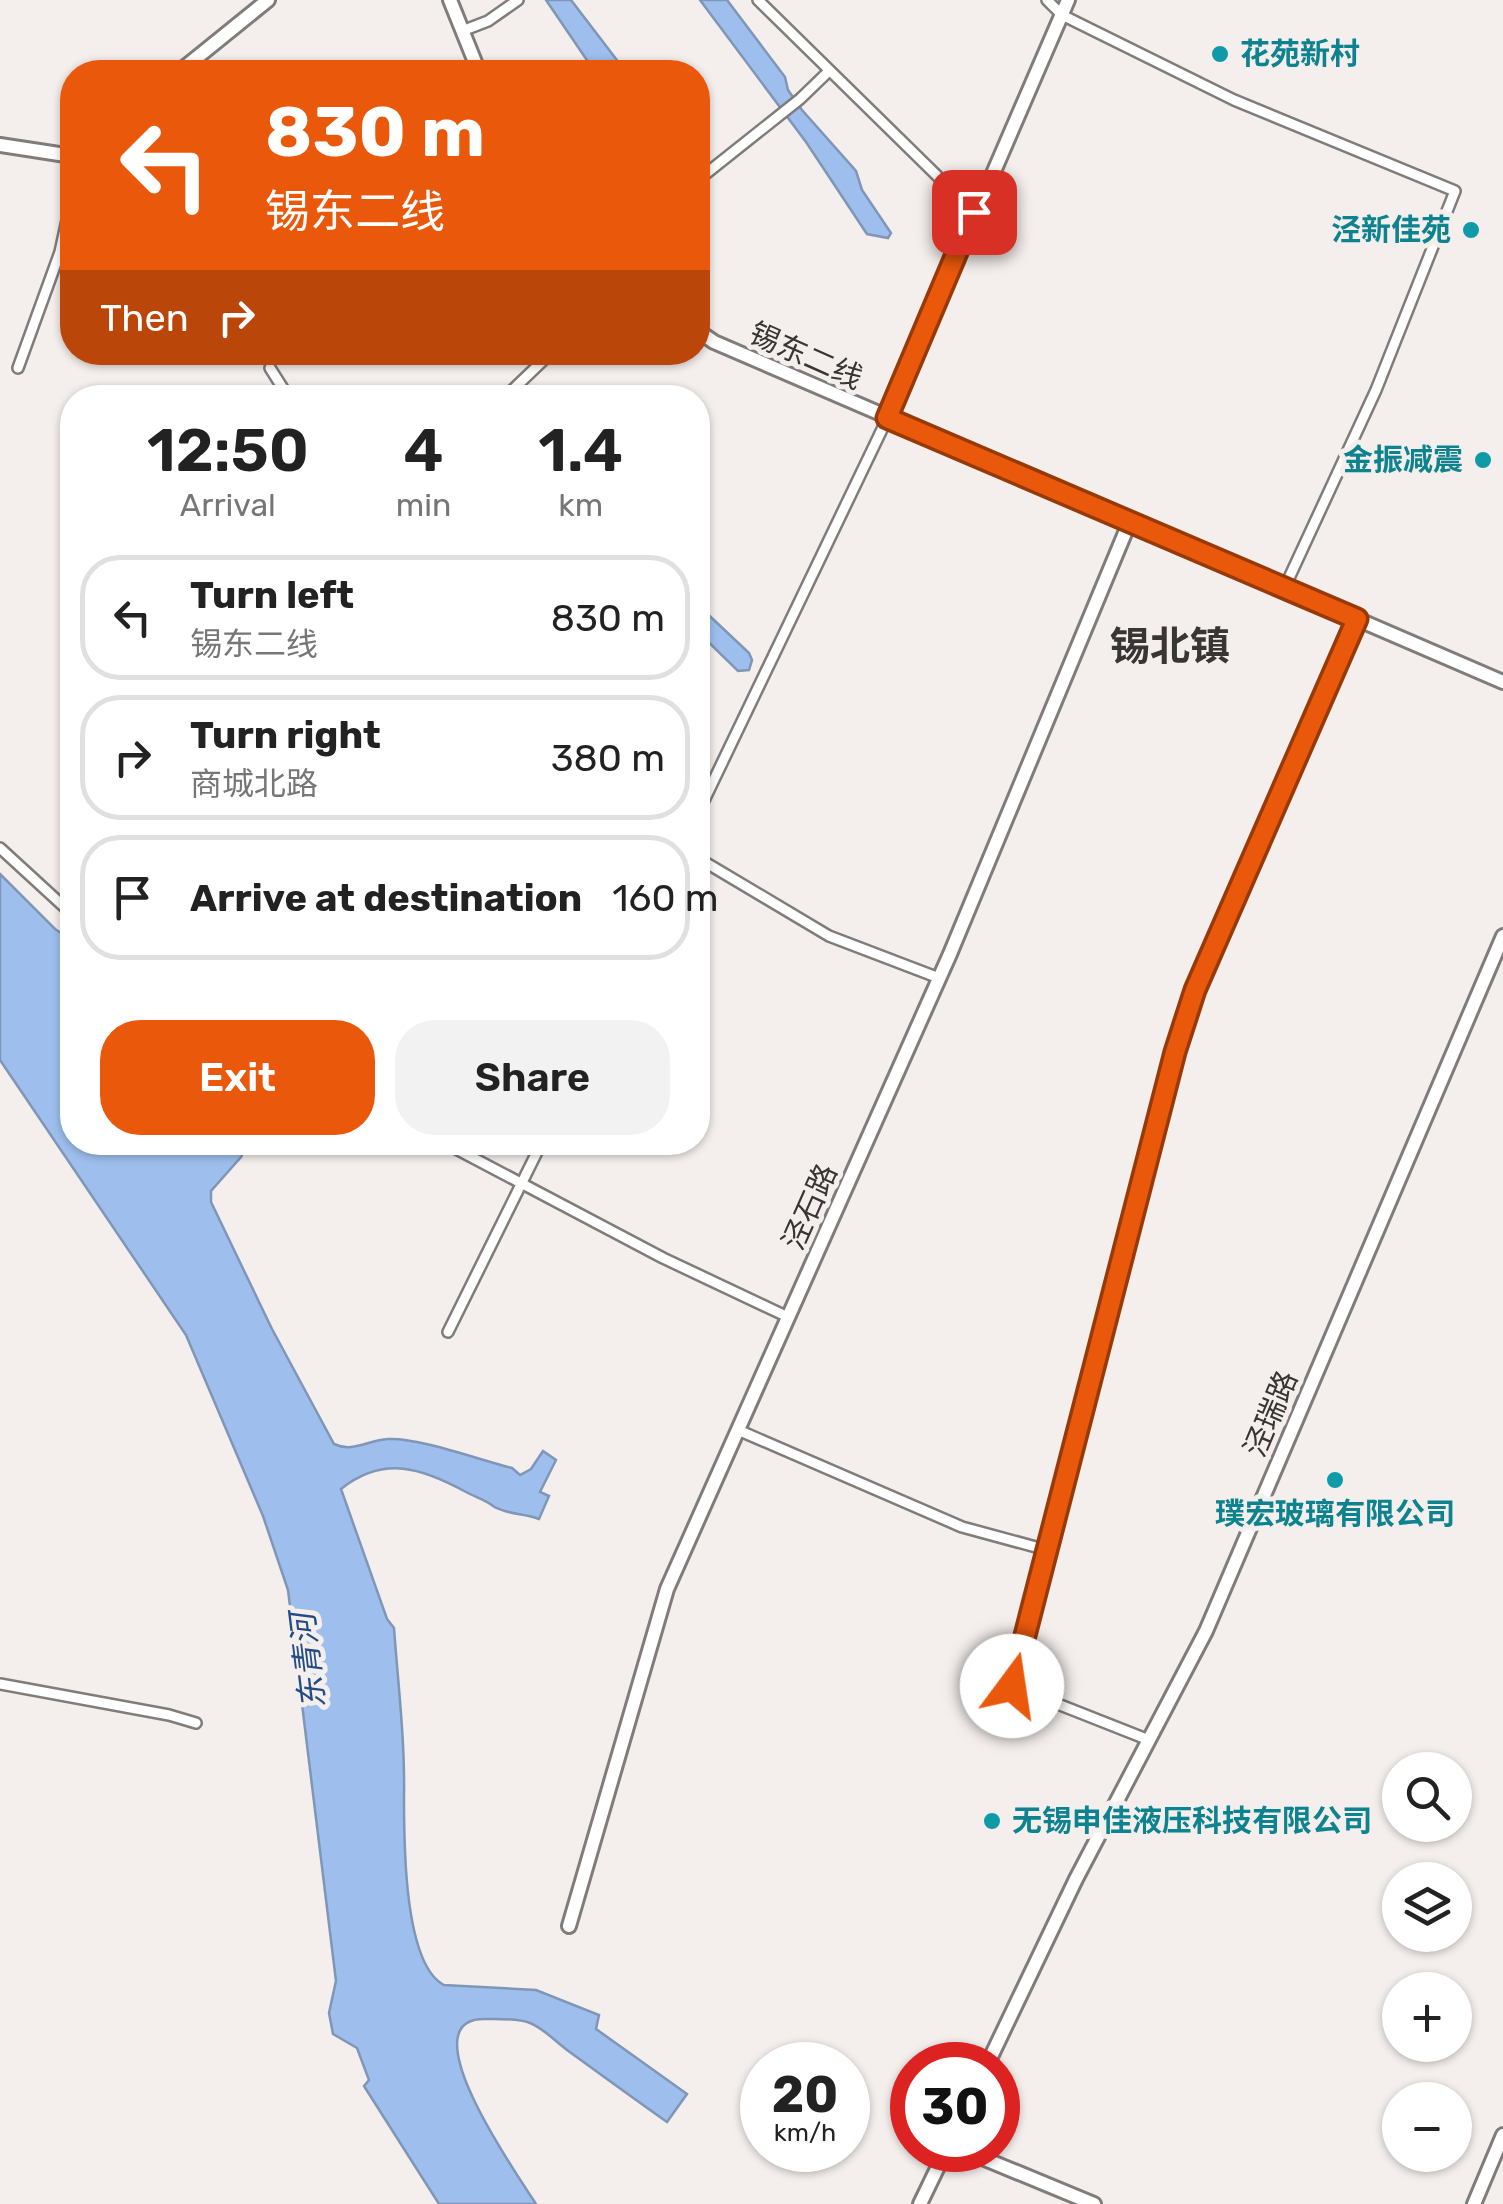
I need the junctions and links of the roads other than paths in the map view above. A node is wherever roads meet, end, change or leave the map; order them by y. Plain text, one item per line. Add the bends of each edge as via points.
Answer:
1 (268, 0) edge
2 (450, 0) edge
3 (518, 0) edge
4 (758, 0) edge
5 (1047, 0) edge
6 (1068, 0) edge
7 (1062, 15) junction
8 (462, 31) junction
9 (195, 60) edge
10 (474, 60) edge
11 (829, 70) junction
12 (0, 145) edge
13 (60, 154) edge
14 (710, 171) edge
15 (974, 212) junction
16 (60, 252) edge
17 (710, 339) edge
18 (538, 365) edge
19 (18, 368) dead end
20 (270, 368) dead end
21 (280, 385) edge
22 (518, 385) edge
23 (887, 418) junction
24 (1130, 520) junction
25 (1288, 578) dead end
26 (1357, 619) junction
27 (1503, 682) edge
28 (710, 788) edge
29 (0, 848) edge
30 (710, 865) edge
31 (60, 903) edge
32 (1503, 936) edge
33 (939, 978) junction
34 (468, 1155) edge
35 (536, 1155) edge
36 (523, 1183) junction
37 (788, 1316) junction
38 (448, 1332) dead end
39 (738, 1430) junction
40 (1048, 1550) junction
41 (0, 1684) edge
42 (196, 1723) dead end
43 (1149, 1740) junction
44 (569, 1926) dead end
45 (998, 2042) edge
46 (1503, 2134) edge
47 (935, 2172) edge
48 (1017, 2172) edge
49 (920, 2204) edge
50 (1094, 2204) edge
51 (1474, 2204) edge

1 - 9 street
2 - 8 street
3 - 8 street
4 - 11 street
5 - 7 street
6 - 7 street
7 - 15 street
7 - 25 street via 1234,100 1456,190 1376,390
8 - 10 street
11 - 14 street
11 - 15 street
12 - 13 street
15 - 23 street
16 - 19 street
17 - 23 street, 锡东二线
18 - 22 street
20 - 21 street
23 - 24 street, 锡东二线
23 - 28 street
24 - 26 street, 锡东二线
24 - 33 street, 泾石路
26 - 27 street, 锡东二线
26 - 40 street via 1195,990
29 - 31 street
30 - 33 street via 829,936
32 - 43 street, 泾瑞路 via 1206,1631
33 - 37 street, 泾石路
34 - 36 street
35 - 36 street
36 - 37 street
36 - 38 street
37 - 39 street, 泾石路
39 - 40 street via 962,1527
39 - 44 street, 泾石路 via 666,1589
40 - 43 street via 1012,1686
41 - 42 street
43 - 45 street, 泾瑞路
46 - 51 street
47 - 49 street
48 - 50 street

